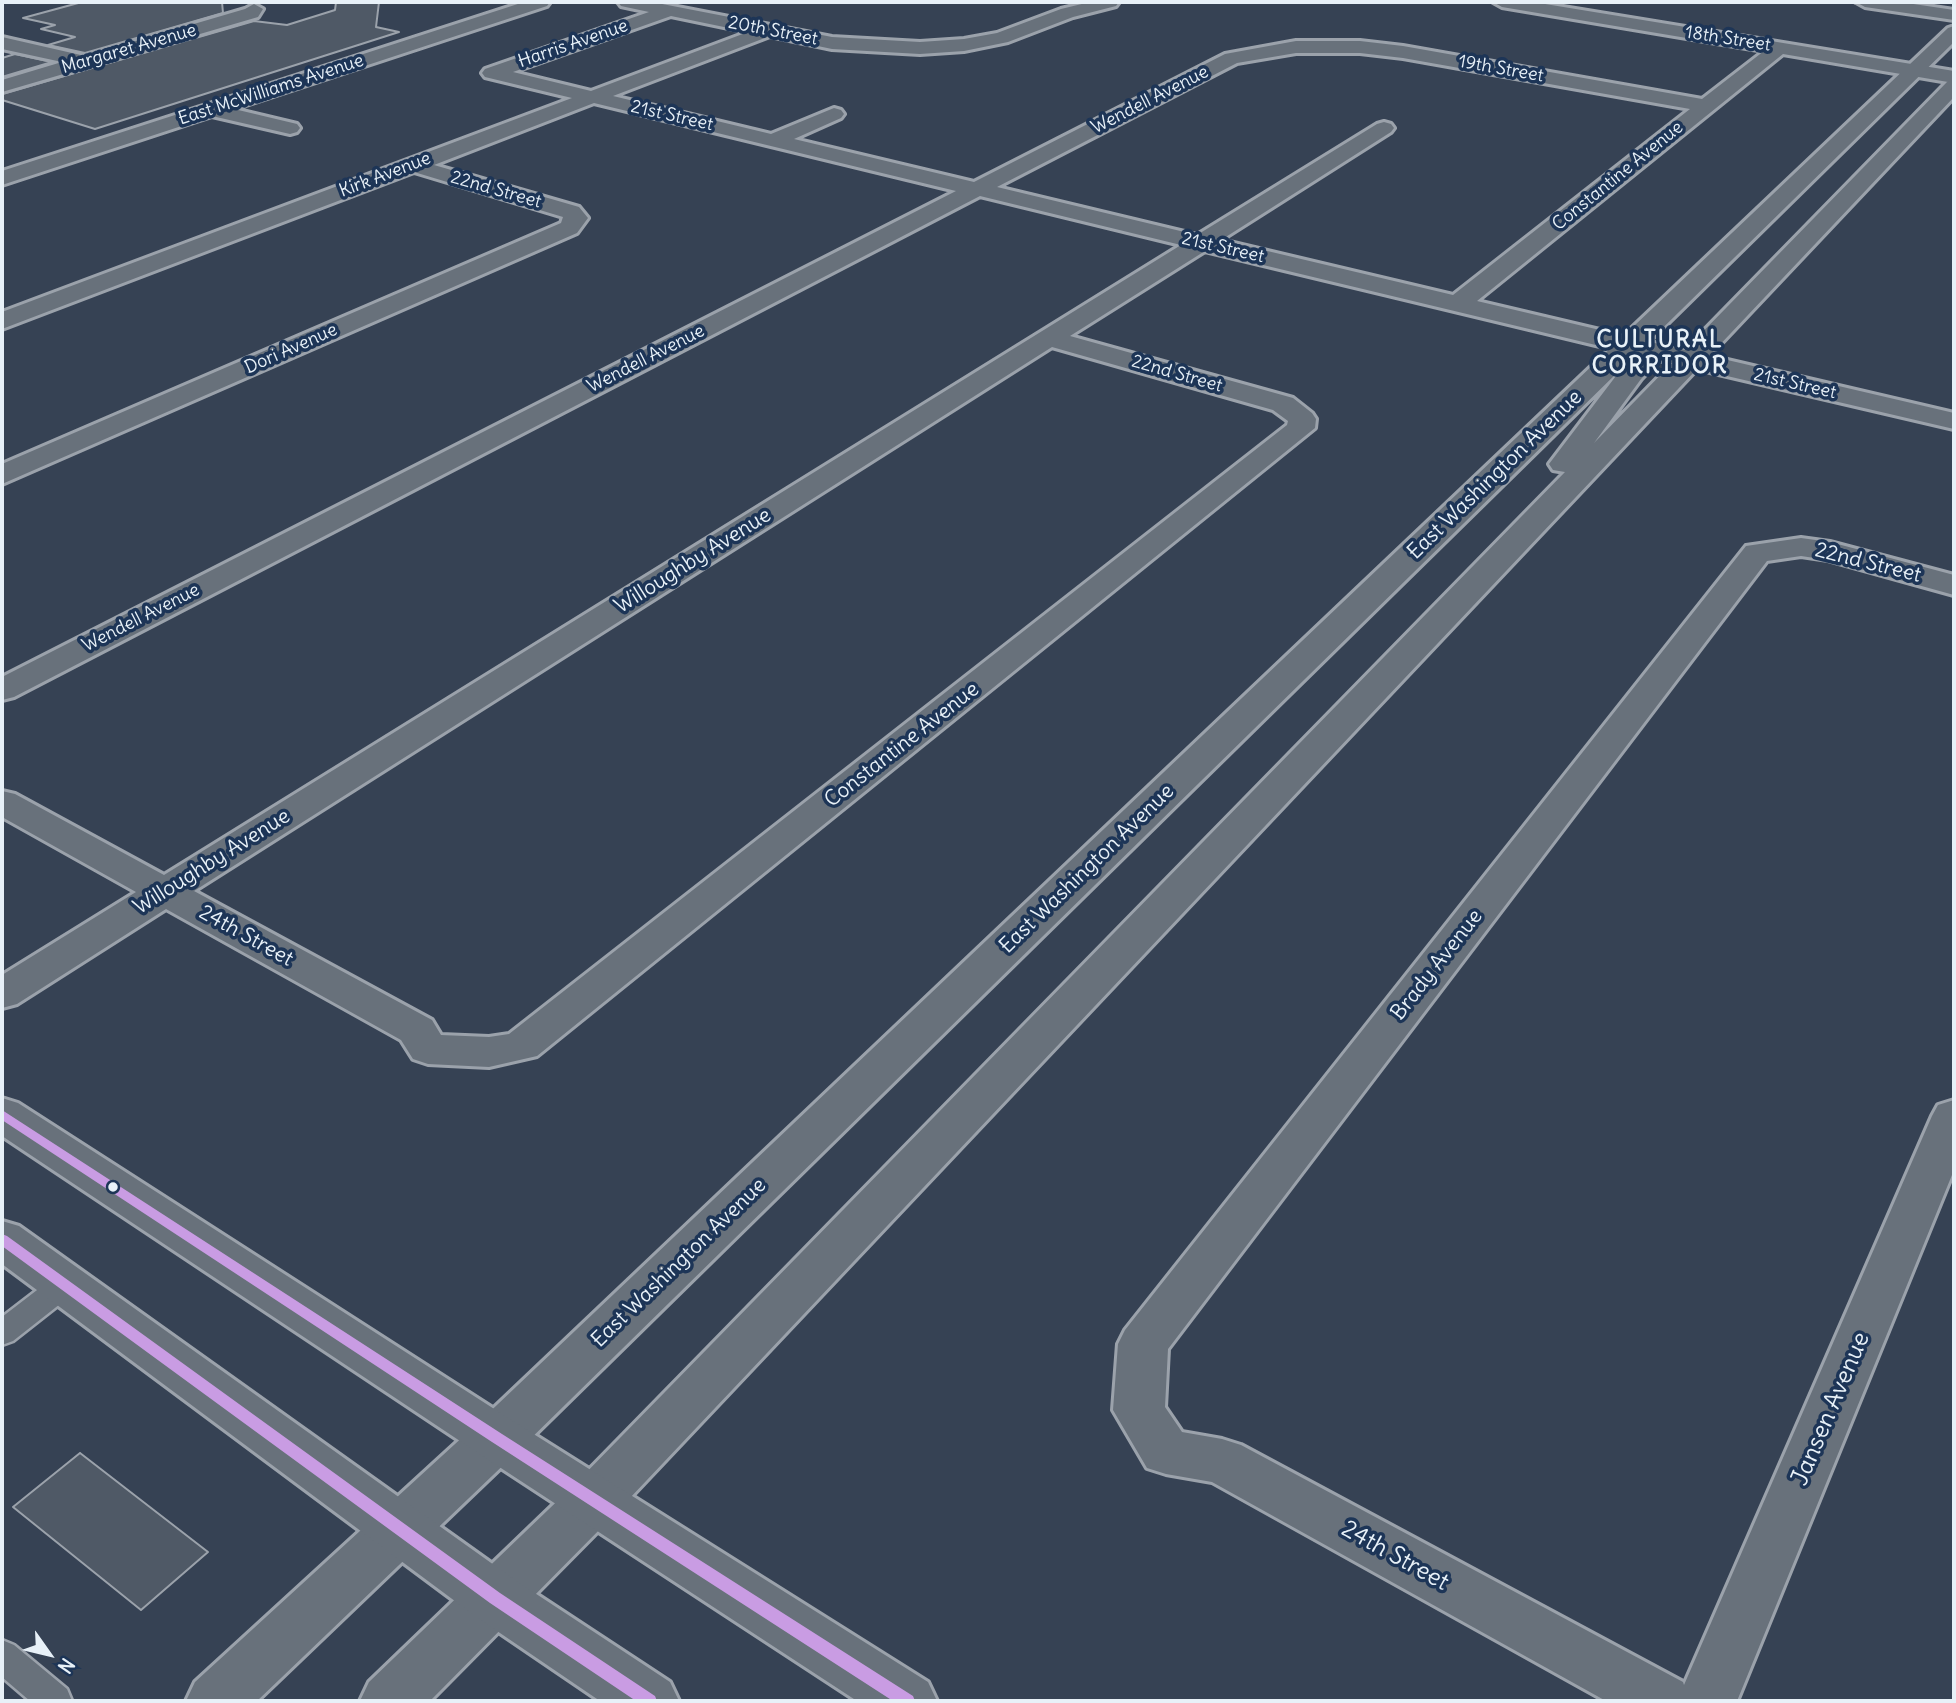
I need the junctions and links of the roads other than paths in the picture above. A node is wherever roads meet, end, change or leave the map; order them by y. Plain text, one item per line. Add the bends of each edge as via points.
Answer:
1 (225, 2) edge
2 (541, 2) edge
3 (627, 2) edge
4 (694, 2) edge
5 (1110, 2) edge
6 (1502, 2) edge
7 (1865, 2) edge
8 (671, 10) junction
9 (1954, 15) edge
10 (769, 30) junction
11 (1954, 32) edge
12 (2, 43) edge
13 (1296, 47) joint
14 (1779, 48) junction
15 (85, 62) junction
16 (1923, 72) junction
17 (492, 73) joint
18 (1954, 77) edge
19 (2, 86) edge
20 (1954, 86) edge
21 (593, 97) junction
22 (1705, 106) junction
23 (210, 109) junction
24 (834, 114) dead end
25 (290, 128) dead end
26 (1384, 128) dead end
27 (774, 140) junction
28 (2, 153) edge
29 (43, 164) junction
30 (412, 165) junction
31 (1871, 171) junction
32 (2, 178) edge
33 (977, 189) junction
34 (578, 218) joint
35 (1752, 227) junction
36 (1202, 243) junction
37 (1717, 293) dead end
38 (1458, 304) junction
39 (1703, 314) dead end
40 (2, 321) edge
41 (1047, 338) junction
42 (1661, 353) junction
43 (1302, 419) joint
44 (1954, 421) edge
45 (2, 475) edge
46 (1782, 549) joint
47 (1954, 585) edge
48 (2, 690) edge
49 (2, 802) edge
50 (165, 892) junction
51 (2, 994) edge
52 (489, 1052) joint
53 (2, 1114) edge
54 (1954, 1116) edge
55 (2, 1239) edge
56 (64, 1284) junction
57 (2, 1333) edge
58 (1139, 1410) joint
59 (497, 1438) junction
60 (593, 1501) junction
61 (400, 1530) junction
62 (495, 1598) junction
63 (2, 1656) edge
64 (55, 1701) edge
65 (216, 1701) edge
66 (390, 1701) edge
67 (649, 1701) edge
68 (907, 1701) edge
69 (1662, 1701) edge
70 (1707, 1701) edge

1 - 15 street, Margaret Avenue via 254,9
2 - 23 street, East McWilliams Avenue
3 - 8 street, 20th Street
4 - 8 street, Harris Avenue
5 - 10 street, 20th Street via 964,46 863,47
6 - 14 street, 18th Street
7 - 9 street
8 - 10 street, 20th Street
8 - 17 street, Harris Avenue
10 - 21 street, Kirk Avenue
11 - 16 street, East Washington Avenue
12 - 15 street
13 - 22 street, 19th Street via 1403,52
13 - 33 street, Wendell Avenue via 1232,58
14 - 16 street, 18th Street
14 - 22 street, Constantine Avenue
15 - 19 street, Margaret Avenue
16 - 18 street, 18th Street
16 - 31 street via 1923,85
16 - 35 street, East Washington Avenue
17 - 21 street, 21st Street
20 - 31 street, East Washington Avenue
21 - 27 street, 21st Street
21 - 30 street, Kirk Avenue
22 - 38 street, Constantine Avenue
23 - 25 street
23 - 29 street, East McWilliams Avenue
24 - 27 street
26 - 36 street, Willoughby Avenue
27 - 33 street, 21st Street
28 - 29 street
29 - 32 street, East McWilliams Avenue
30 - 34 street, 22nd Street via 571,212
30 - 40 street, Kirk Avenue
31 - 42 street, East Washington Avenue
33 - 36 street, 21st Street
33 - 48 street, Wendell Avenue
34 - 45 street, Dori Avenue via 569,228
35 - 37 street via 1732,273
35 - 42 street, East Washington Avenue
36 - 38 street, 21st Street
36 - 41 street, Willoughby Avenue
38 - 42 street, 21st Street
39 - 42 street via 1688,334
41 - 43 street, 22nd Street via 1283,404
41 - 50 street, Willoughby Avenue
42 - 44 street, 21st Street
42 - 59 street, East Washington Avenue
42 - 60 street, East Washington Avenue via 1537,521
43 - 52 street, Constantine Avenue via 1301,428 522,1046
46 - 47 street, 22nd Street via 1830,551
46 - 58 street, Brady Avenue via 1756,553 1143,1344
49 - 50 street, 24th Street
50 - 51 street, Willoughby Avenue
50 - 52 street, 24th Street via 417,1030 428,1049
53 - 59 street
54 - 70 street, Jansen Avenue
55 - 56 street
56 - 57 lane
56 - 61 street
58 - 69 street, 24th Street via 1166,1452 1222,1461
59 - 60 street
59 - 61 street, East Washington Avenue
60 - 62 street, East Washington Avenue
60 - 68 street
61 - 62 street
61 - 65 street, East Washington Avenue
62 - 66 street, East Washington Avenue
62 - 67 street
63 - 64 lane

